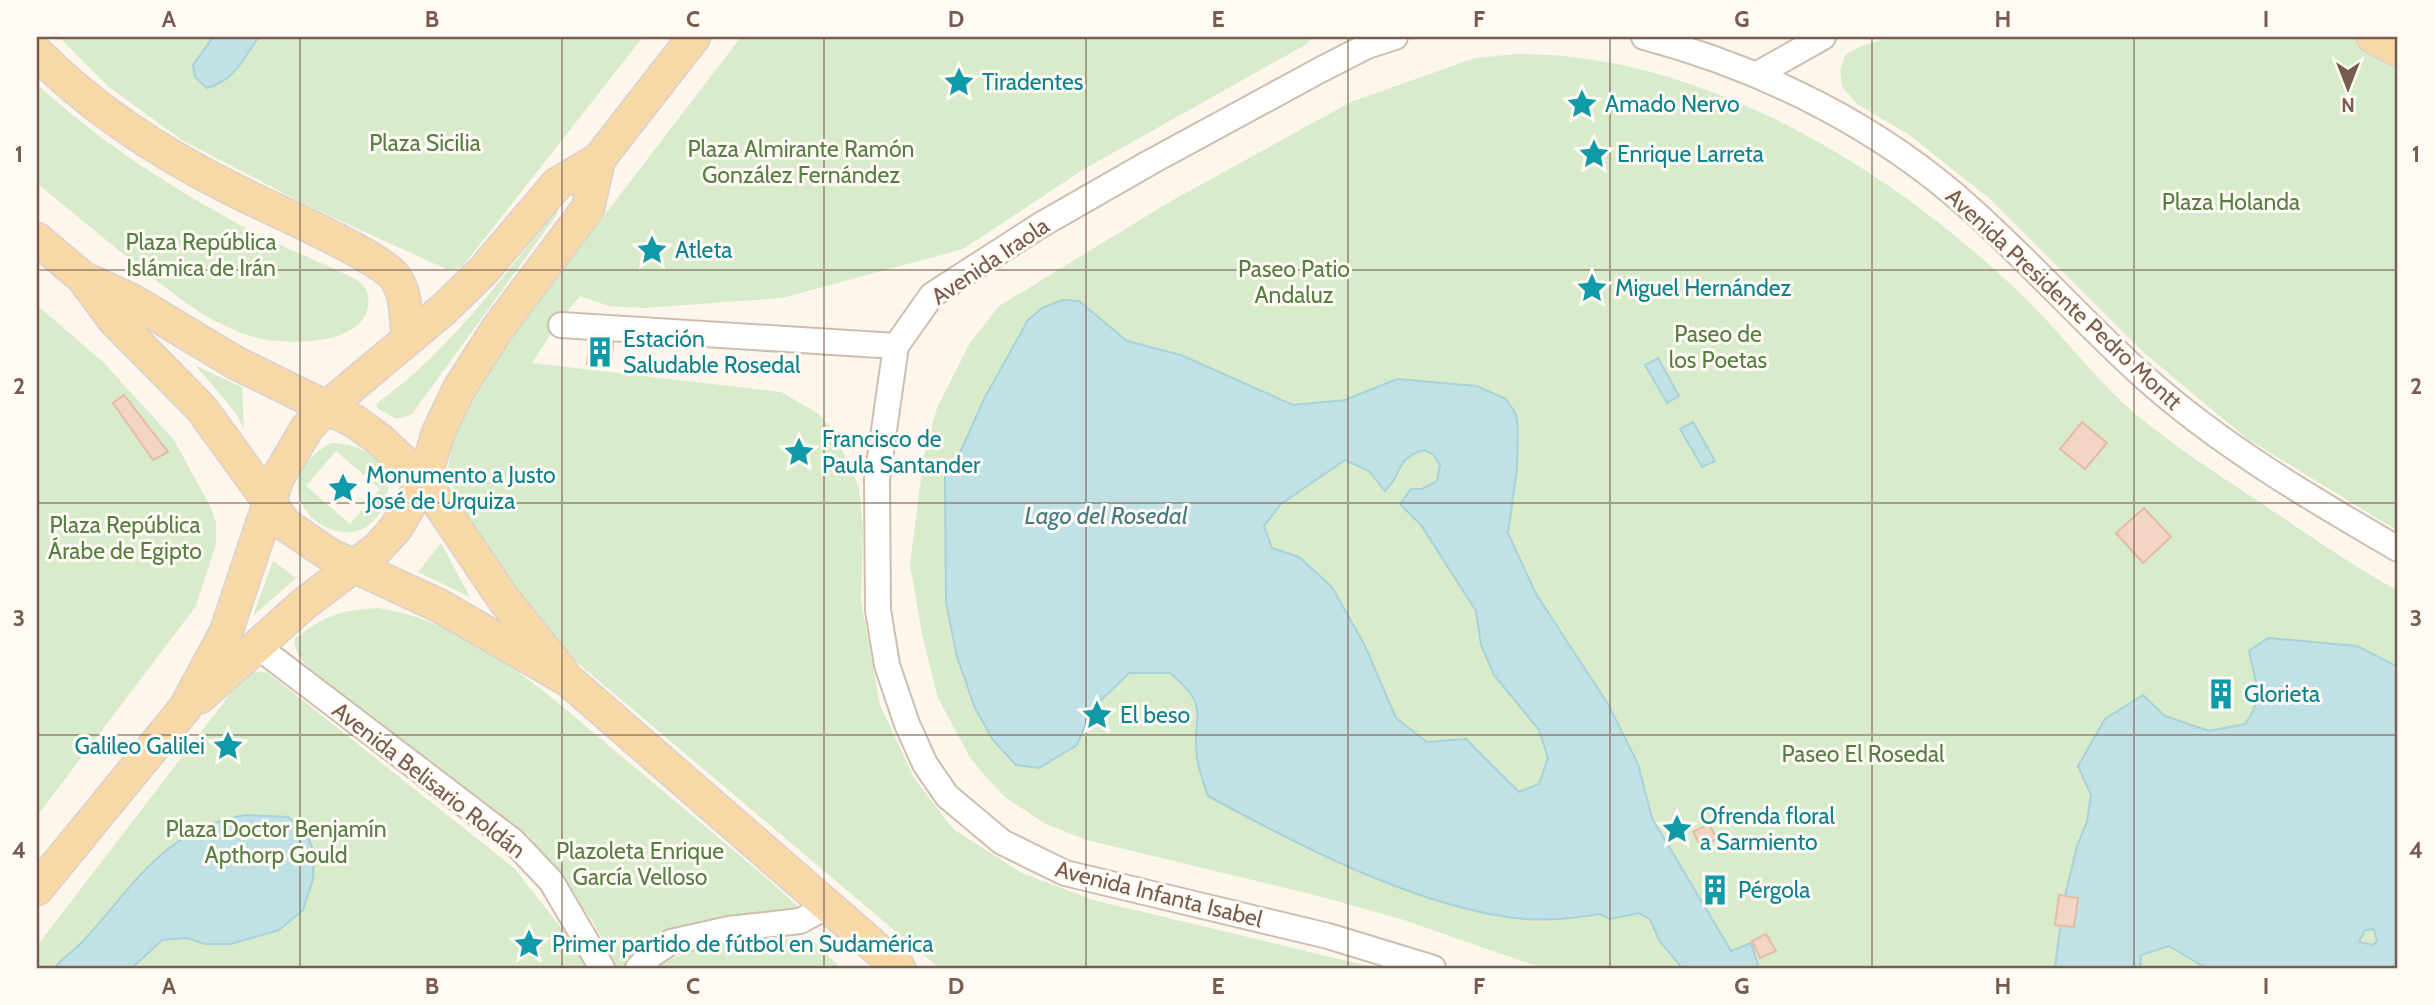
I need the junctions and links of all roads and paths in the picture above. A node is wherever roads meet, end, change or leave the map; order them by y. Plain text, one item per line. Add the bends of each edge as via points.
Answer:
1 (694, 37) edge
2 (1395, 37) edge
3 (1644, 37) edge
4 (1823, 37) edge
5 (2373, 37) edge
6 (2398, 50) edge
7 (37, 53) edge
8 (1756, 75) junction
9 (599, 159) junction
10 (37, 239) edge
11 (83, 278) junction
12 (561, 325) dead end
13 (408, 339) junction
14 (896, 346) junction
15 (327, 407) junction
16 (424, 481) junction
17 (269, 505) junction
18 (2398, 549) edge
19 (355, 565) junction
20 (257, 646) junction
21 (568, 680) junction
22 (185, 708) junction
23 (37, 889) edge
24 (826, 907) junction
25 (601, 968) edge
26 (638, 968) edge
27 (899, 968) edge
28 (1433, 968) edge

1 - 9 main road
2 - 14 street, Avenida Iraola via 1367,46 1261,101 1039,226 932,295
3 - 8 street, Avenida Presidente Pedro Montt
4 - 8 street
5 - 6 main road
7 - 13 main road via 98,107 141,137 383,266 402,290
8 - 18 street, Avenida Presidente Pedro Montt via 1829,108 1916,166 1971,209 2143,376 2198,422
9 - 13 main road via 557,184 484,271
9 - 16 main road via 588,208 498,328 459,389 438,433
10 - 11 main road
11 - 15 main road via 133,301 236,363
11 - 17 main road via 114,320 201,408
12 - 14 street
13 - 15 main road
14 - 28 street, Avenida Infanta Isabel via 877,479 878,610 887,665 906,724 947,796 1002,842 1065,873 1328,936
15 - 16 main road via 379,439
15 - 17 main road via 290,451
16 - 19 main road via 396,528
16 - 21 main road via 502,597
17 - 19 main road via 307,542
17 - 22 main road via 226,632
19 - 20 main road
19 - 21 main road via 440,606
20 - 22 main road
20 - 25 street, Avenida Belisario Roldán via 513,841 551,881
21 - 24 main road
22 - 23 main road
24 - 26 street via 800,921 729,929 671,942
24 - 27 main road

